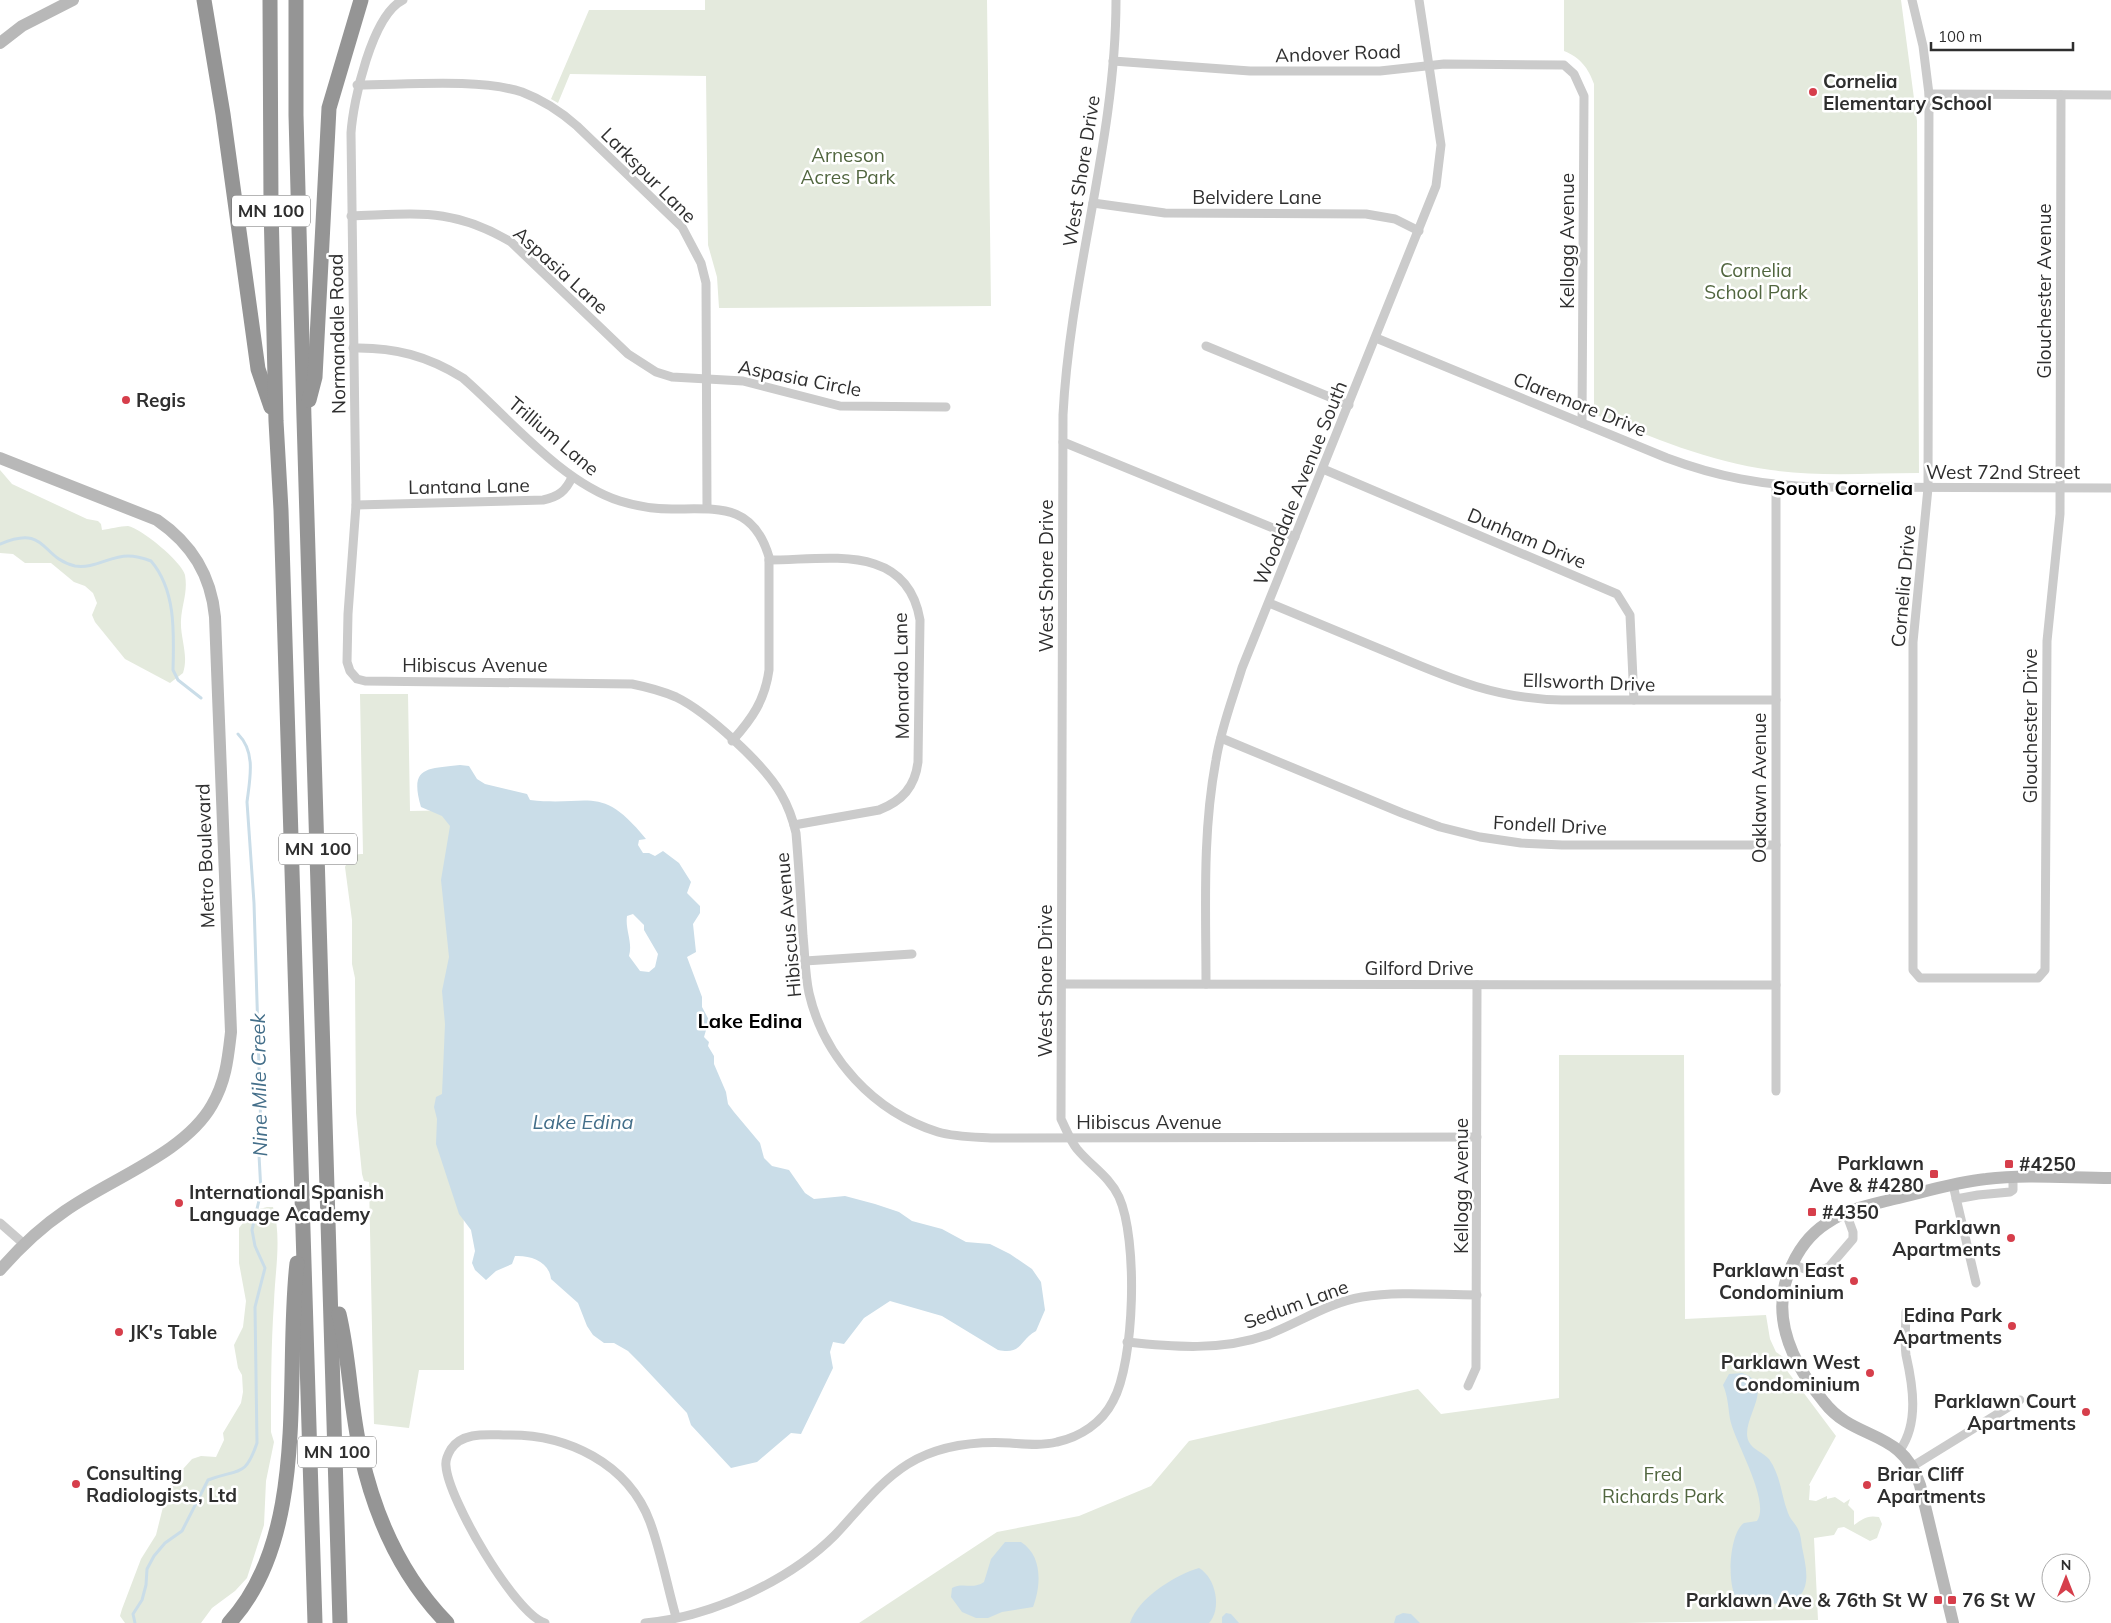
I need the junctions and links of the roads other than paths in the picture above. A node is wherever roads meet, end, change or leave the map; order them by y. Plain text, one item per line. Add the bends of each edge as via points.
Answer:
1 (72, 0) edge
2 (204, 0) edge
3 (270, 0) edge
4 (296, 0) edge
5 (361, 0) edge
6 (403, 0) edge
7 (1116, 0) edge
8 (1420, 0) edge
9 (1912, 0) edge
10 (0, 42) edge
11 (1113, 61) junction
12 (1429, 64) junction
13 (1564, 65) joint
14 (357, 85) junction
15 (1929, 94) junction
16 (2061, 95) junction
17 (2111, 95) edge
18 (1093, 203) junction
19 (352, 216) junction
20 (1419, 231) junction
21 (1376, 338) junction
22 (1206, 346) dead end
23 (353, 348) junction
24 (707, 379) junction
25 (1348, 405) junction
26 (946, 407) dead end
27 (304, 418) junction
28 (276, 421) junction
29 (1582, 423) junction
30 (1063, 442) junction
31 (0, 458) edge
32 (1323, 469) junction
33 (572, 477) junction
34 (1776, 486) junction
35 (1928, 488) junction
36 (2060, 488) junction
37 (2111, 488) edge
38 (356, 505) junction
39 (707, 508) junction
40 (1296, 537) junction
41 (769, 560) junction
42 (1269, 603) junction
43 (357, 679) joint
44 (1634, 700) junction
45 (1776, 700) junction
46 (1221, 738) junction
47 (732, 741) junction
48 (794, 826) junction
49 (1776, 845) junction
50 (912, 954) dead end
51 (805, 961) junction
52 (2045, 964) joint
53 (1062, 984) junction
54 (1206, 984) junction
55 (1477, 985) junction
56 (1776, 985) junction
57 (1776, 1091) dead end
58 (1477, 1137) junction
59 (1070, 1138) junction
60 (2013, 1178) junction
61 (2111, 1178) edge
62 (1953, 1185) junction
63 (1956, 1199) junction
64 (302, 1211) junction
65 (1846, 1213) junction
66 (0, 1224) edge
67 (24, 1244) junction
68 (1792, 1264) junction
69 (0, 1270) edge
70 (332, 1280) junction
71 (1976, 1283) dead end
72 (1477, 1295) junction
73 (1906, 1312) dead end
74 (1127, 1342) junction
75 (1468, 1386) dead end
76 (2020, 1400) dead end
77 (1900, 1450) junction
78 (1913, 1466) junction
79 (676, 1617) junction
80 (229, 1623) edge
81 (315, 1623) edge
82 (340, 1623) edge
83 (447, 1623) edge
84 (545, 1623) edge
85 (645, 1623) edge
86 (1953, 1623) edge

1 - 10 street via 22,26
2 - 28 highway via 258,369
3 - 28 highway, MN 100
4 - 27 highway, MN 100
5 - 27 highway via 329,108 315,376
6 - 14 street, Normandale Road via 383,20
7 - 11 street, West Shore Drive
8 - 12 street, Wooddale Avenue South
9 - 15 street, Cornelia Drive via 1923,46
11 - 12 street, Andover Road via 1250,71 1380,71
11 - 18 street, West Shore Drive
12 - 13 street, Andover Road
12 - 20 street, Wooddale Avenue South via 1441,145 1440,166
13 - 29 street, Kellogg Avenue via 1574,74 1584,96
14 - 19 street, Normandale Road via 351,133
14 - 24 street, Larkspur Lane via 500,87 541,100 560,112 668,212 693,244 702,263 706,283
15 - 16 street
15 - 35 street, Cornelia Drive
16 - 17 street
16 - 36 street, Glouchester Avenue
18 - 20 street, Belvidere Lane via 1164,213 1366,214 1395,219
18 - 30 street, West Shore Drive via 1064,381
19 - 23 street, Normandale Road
19 - 24 street, Aspasia Lane via 440,215 488,229 517,248 642,364 672,377
20 - 21 street, Wooddale Avenue South
21 - 25 street, Wooddale Avenue South
21 - 29 street, Claremore Drive
22 - 25 street
23 - 33 street, Trillium Lane via 399,350 443,366 463,378
23 - 38 street, Normandale Road
24 - 26 street, Aspasia Circle via 743,381 840,406
24 - 39 street, Larkspur Lane
25 - 32 street, Wooddale Avenue South
27 - 70 highway, MN 100
28 - 64 highway, MN 100
29 - 34 street, Claremore Drive via 1703,471
30 - 40 street
30 - 53 street, West Shore Drive
31 - 67 street, Metro Boulevard via 157,520 187,546 207,579 213,598 231,1032 222,1086 198,1125 181,1141 66,1210
32 - 40 street, Wooddale Avenue South
32 - 44 street, Dunham Drive via 1617,594 1630,615
33 - 38 street, Lantana Lane via 561,493 543,500
33 - 39 street, Trillium Lane via 595,491 644,506
34 - 35 street, West 72nd Street
34 - 45 street, Oaklawn Avenue
35 - 36 street, West 72nd Street
35 - 52 street, Cornelia Drive via 1913,642 1912,970 1920,978 2033,978 2043,975
36 - 37 street, West 72nd Street
36 - 52 street, Glouchester Drive via 2058,547 2047,641
38 - 43 street, Normandale Road via 348,662
39 - 41 street, Trillium Lane via 735,512 747,520 765,543
40 - 42 street, Wooddale Avenue South
41 - 47 street, Trillium Lane via 769,670 766,689 760,706
41 - 48 street, Monardo Lane via 874,562 901,578 917,604 920,620 918,762 910,788 892,805 879,810
42 - 44 street, Ellsworth Drive via 1479,689 1535,700
42 - 46 street, Wooddale Avenue South via 1242,668
43 - 47 street, Hibiscus Avenue via 632,684 678,698 698,710
44 - 45 street, Ellsworth Drive
45 - 49 street, Oaklawn Avenue
46 - 49 street, Fondell Drive via 1402,813 1480,838 1562,845
46 - 54 street, Wooddale Avenue South via 1209,805 1206,853
47 - 48 street, Hibiscus Avenue via 771,778 782,795
48 - 51 street, Hibiscus Avenue
49 - 56 street, Oaklawn Avenue
50 - 51 street
51 - 59 street, Hibiscus Avenue via 808,992 824,1036 851,1076 892,1110 938,1132 964,1137
53 - 54 street, Gilford Drive
53 - 59 street, West Shore Drive via 1061,1119
54 - 55 street, Gilford Drive
55 - 56 street, Gilford Drive
55 - 58 street, Kellogg Avenue
56 - 57 street, Oaklawn Avenue
58 - 59 street, Hibiscus Avenue
58 - 72 street, Kellogg Avenue
59 - 74 street, West Shore Drive via 1088,1161 1101,1171 1119,1198 1132,1270
60 - 61 street
60 - 62 street
60 - 63 street via 2013,1190 2010,1192
62 - 63 street
62 - 65 street
63 - 71 street
64 - 80 highway via 294,1284 288,1448 278,1525 262,1577
64 - 81 highway, MN 100
65 - 68 street via 1826,1223 1811,1236
65 - 68 street via 1853,1239 1829,1267 1815,1273
66 - 67 street
67 - 69 street, Metro Boulevard
68 - 77 street via 1782,1308 1789,1347 1799,1365 1824,1403 1839,1418
70 - 82 highway, MN 100
70 - 83 highway via 346,1344 361,1454 370,1489 401,1563 416,1588
72 - 74 street, Sedum Lane via 1362,1297 1335,1304 1266,1335 1220,1345 1173,1347
72 - 75 street, Kellogg Avenue via 1476,1368
73 - 77 street via 1906,1354 1912,1382 1912,1412 1908,1435
74 - 79 street, West Shore Drive via 1120,1388 1102,1418 1088,1429 1055,1443 972,1443 927,1454 889,1478 832,1537 775,1580 735,1599
76 - 78 street
77 - 78 street
78 - 86 street
79 - 84 street via 649,1520 624,1480 586,1451 541,1437 475,1436 457,1442 446,1457 448,1476 469,1527 489,1560 530,1614
79 - 85 street, West Shore Drive

